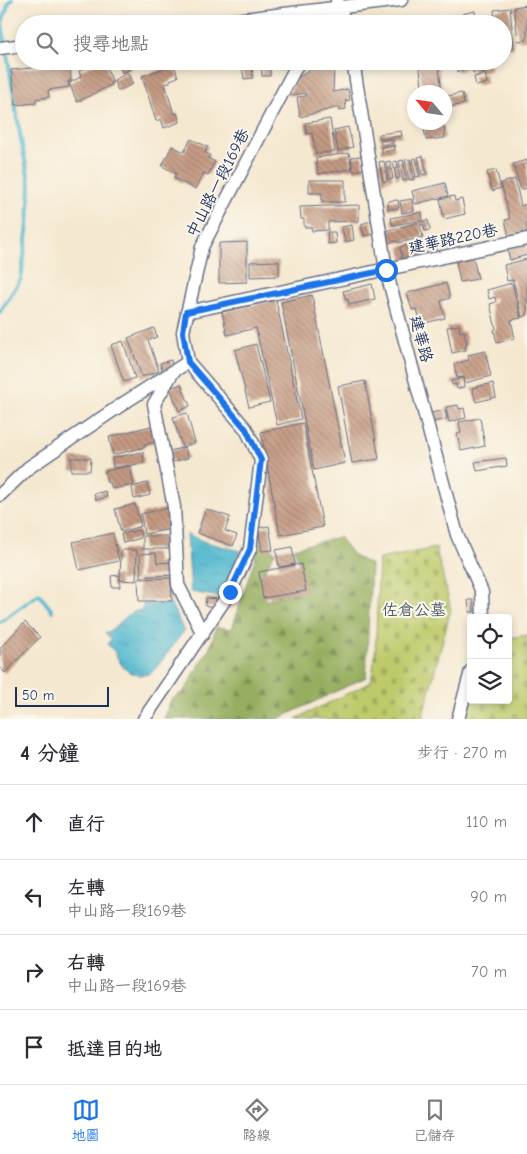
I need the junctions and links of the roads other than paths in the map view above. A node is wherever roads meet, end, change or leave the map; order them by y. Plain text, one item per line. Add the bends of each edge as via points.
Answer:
1 (401, 0) edge
2 (338, 4) edge
3 (263, 15) edge
4 (329, 15) edge
5 (294, 70) edge
6 (354, 70) edge
7 (527, 240) edge
8 (386, 270) junction
9 (186, 312) junction
10 (188, 362) junction
11 (173, 372) junction
12 (0, 495) edge
13 (483, 614) edge
14 (203, 634) junction
15 (467, 686) edge
16 (144, 719) edge
17 (458, 719) edge

1 - 2 street
2 - 3 street
2 - 4 street
5 - 9 street, 中山路一段169巷 via 202,247
6 - 8 street, 建華路
7 - 8 street, 建華路220巷
8 - 9 street, 建華路220巷
8 - 13 street, 建華路 via 457,535 482,592
9 - 10 street, 中山路一段169巷 via 183,332
10 - 11 street
10 - 14 street via 246,429 261,460 250,549 230,592
11 - 12 street via 28,468
11 - 14 street via 154,404 174,507 178,585
14 - 16 street
15 - 17 street

